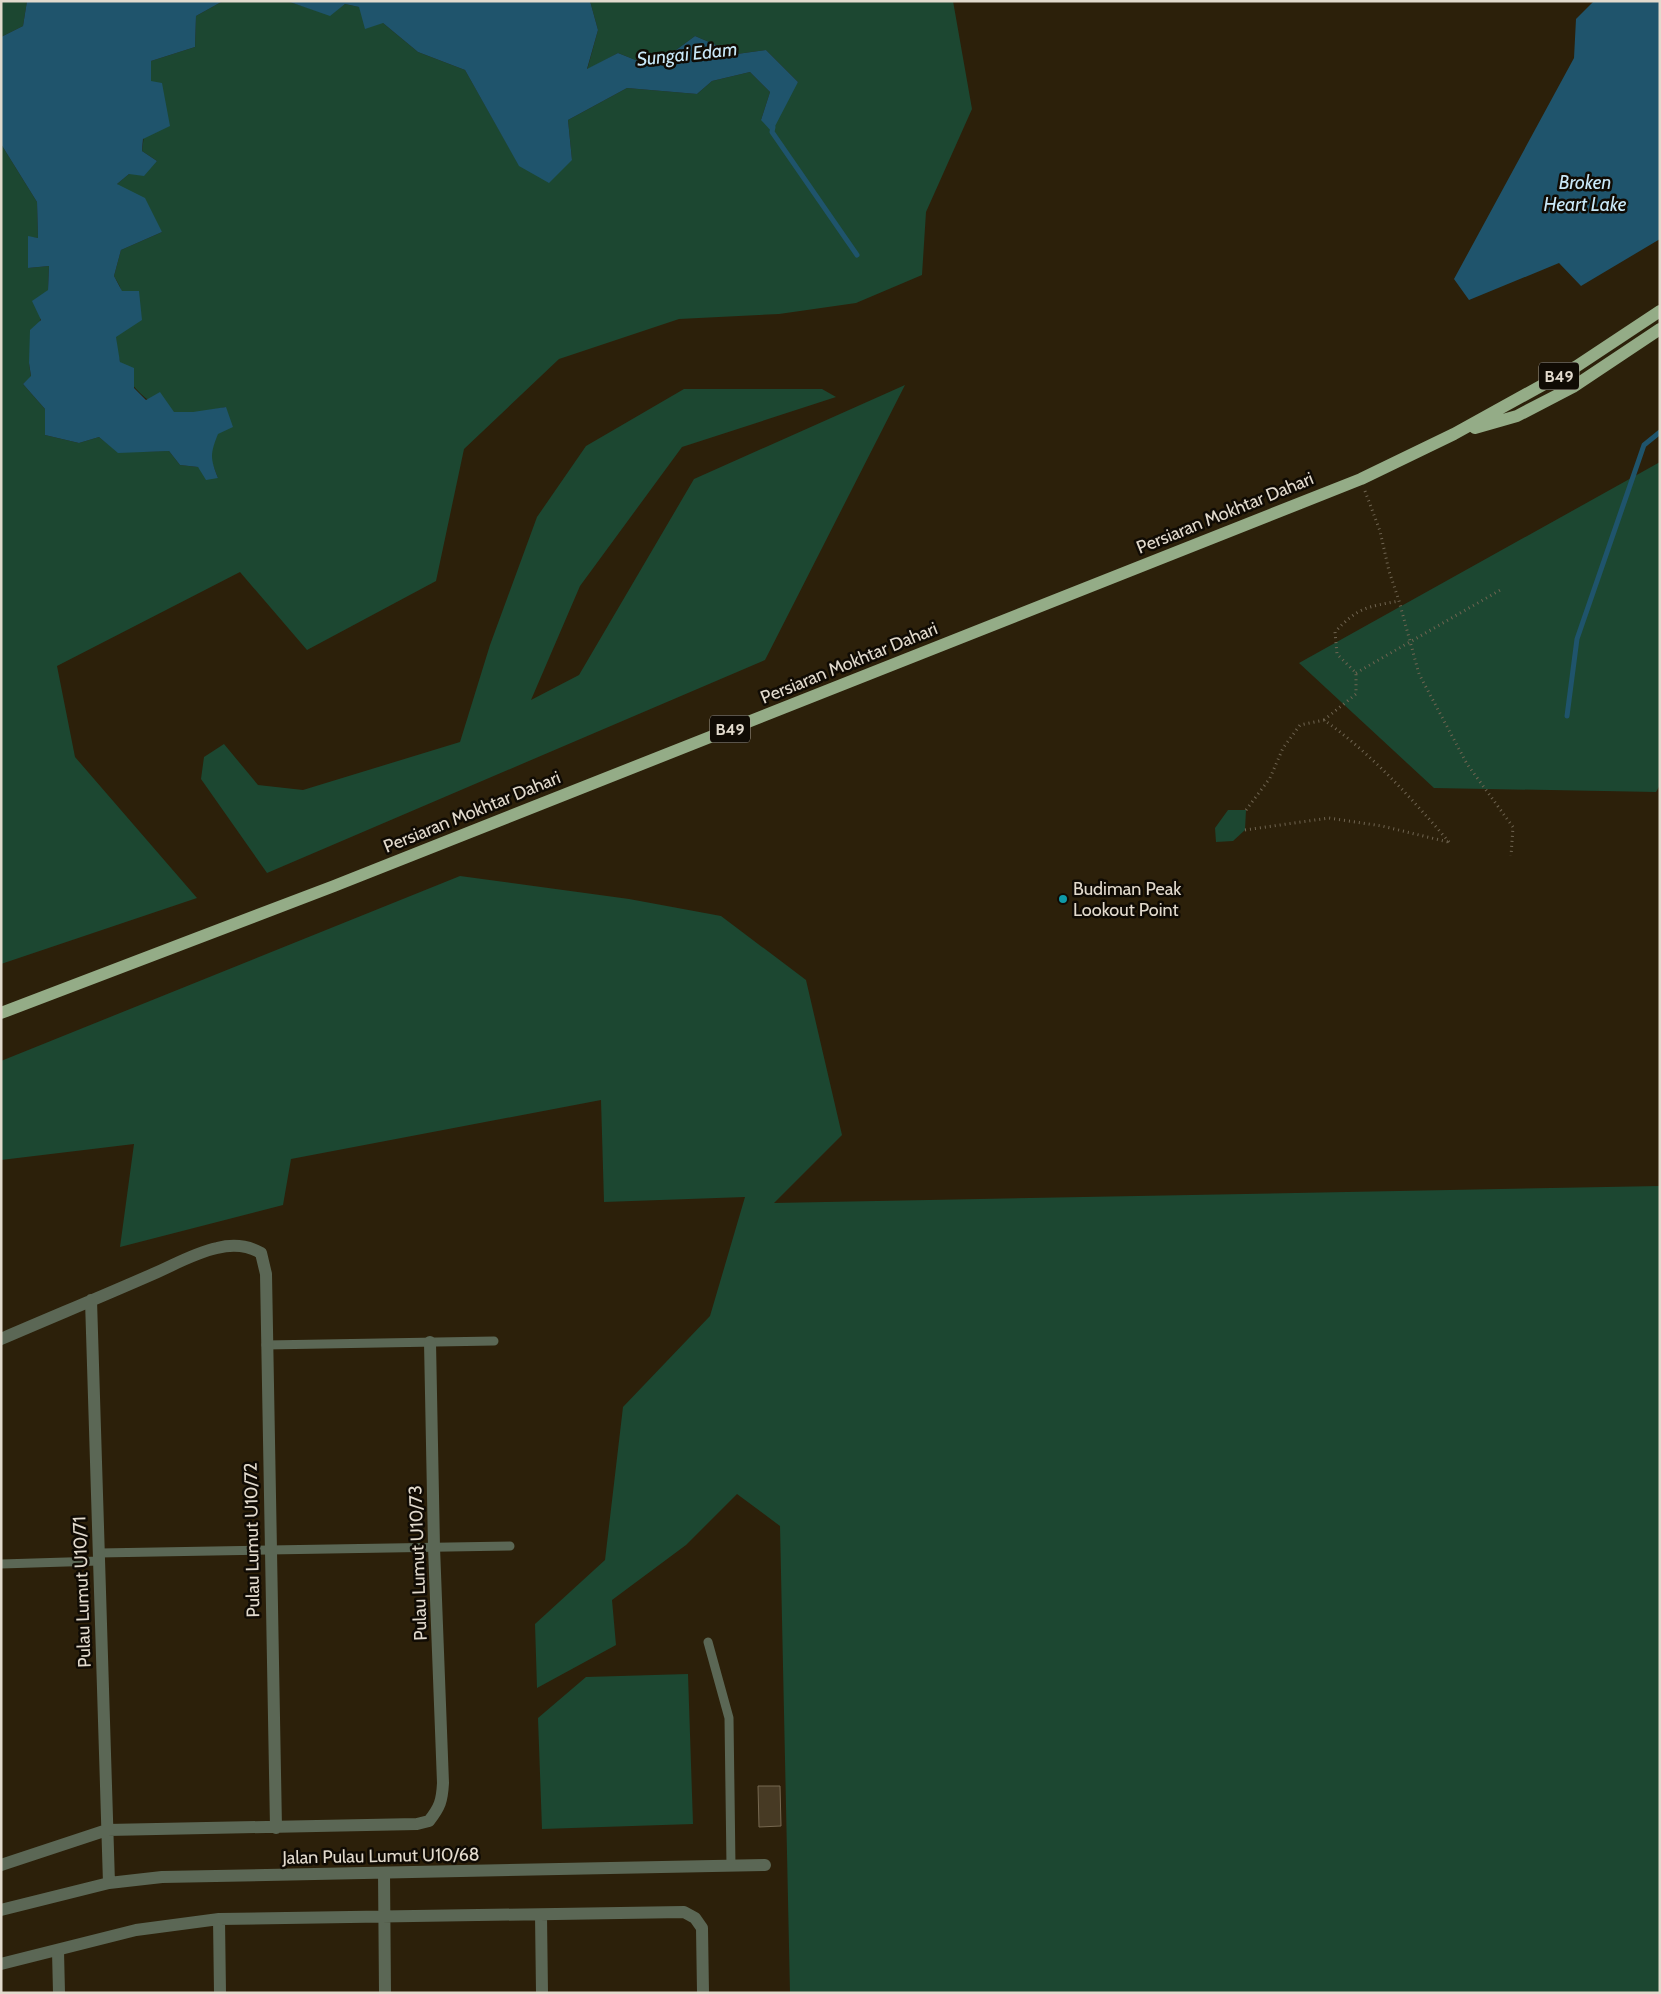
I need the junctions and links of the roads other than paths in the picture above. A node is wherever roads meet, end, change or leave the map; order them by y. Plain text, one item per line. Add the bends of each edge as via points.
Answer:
1 (1660, 311) edge
2 (1660, 329) edge
3 (1454, 434) junction
4 (1, 1013) edge
5 (91, 1300) junction
6 (1, 1339) edge
7 (494, 1341) dead end
8 (430, 1342) junction
9 (266, 1345) junction
10 (510, 1546) dead end
11 (434, 1547) junction
12 (270, 1550) junction
13 (99, 1557) junction
14 (1, 1564) edge
15 (708, 1642) dead end
16 (276, 1828) junction
17 (107, 1830) junction
18 (1, 1865) edge
19 (765, 1865) dead end
20 (731, 1866) junction
21 (384, 1873) junction
22 (108, 1883) junction
23 (1, 1910) edge
24 (541, 1915) junction
25 (385, 1916) junction
26 (219, 1919) junction
27 (58, 1951) junction
28 (1, 1964) edge
29 (59, 1993) edge
30 (220, 1993) edge
31 (385, 1993) edge
32 (542, 1993) edge
33 (703, 1993) edge

1 - 3 main road, Persiaran Mokhtar Dahari / B49 via 1577,366
2 - 3 main road, Persiaran Mokhtar Dahari / B49 via 1573,387 1517,416
3 - 4 main road, Persiaran Mokhtar Dahari / B49 via 1361,479 334,886
5 - 6 street
5 - 9 street, Pulau Lumut U10/72 via 200,1252 219,1247 252,1248 262,1253 266,1274
5 - 13 street, Pulau Lumut U10/71
7 - 8 lane
8 - 9 lane
8 - 11 street, Pulau Lumut U10/73
9 - 12 street, Pulau Lumut U10/72
10 - 11 lane
11 - 12 lane
11 - 16 street, Pulau Lumut U10/73 via 442,1784 442,1800 437,1812 429,1822 417,1824
12 - 13 lane
12 - 16 street, Pulau Lumut U10/72
13 - 14 lane
13 - 17 street, Pulau Lumut U10/71
15 - 20 lane via 729,1718
16 - 17 street
17 - 18 street
17 - 22 street, Pulau Lumut U10/71
19 - 20 street, Jalan Pulau Lumut U10/68
20 - 21 street, Jalan Pulau Lumut U10/68
21 - 22 street, Jalan Pulau Lumut U10/68 via 162,1877
21 - 25 street
22 - 23 street, Jalan Pulau Lumut U10/68
24 - 25 street
24 - 32 street
24 - 33 street via 684,1912 695,1918 702,1928
25 - 26 street
25 - 31 street
26 - 27 street via 136,1930
26 - 30 street
27 - 28 street
27 - 29 street

